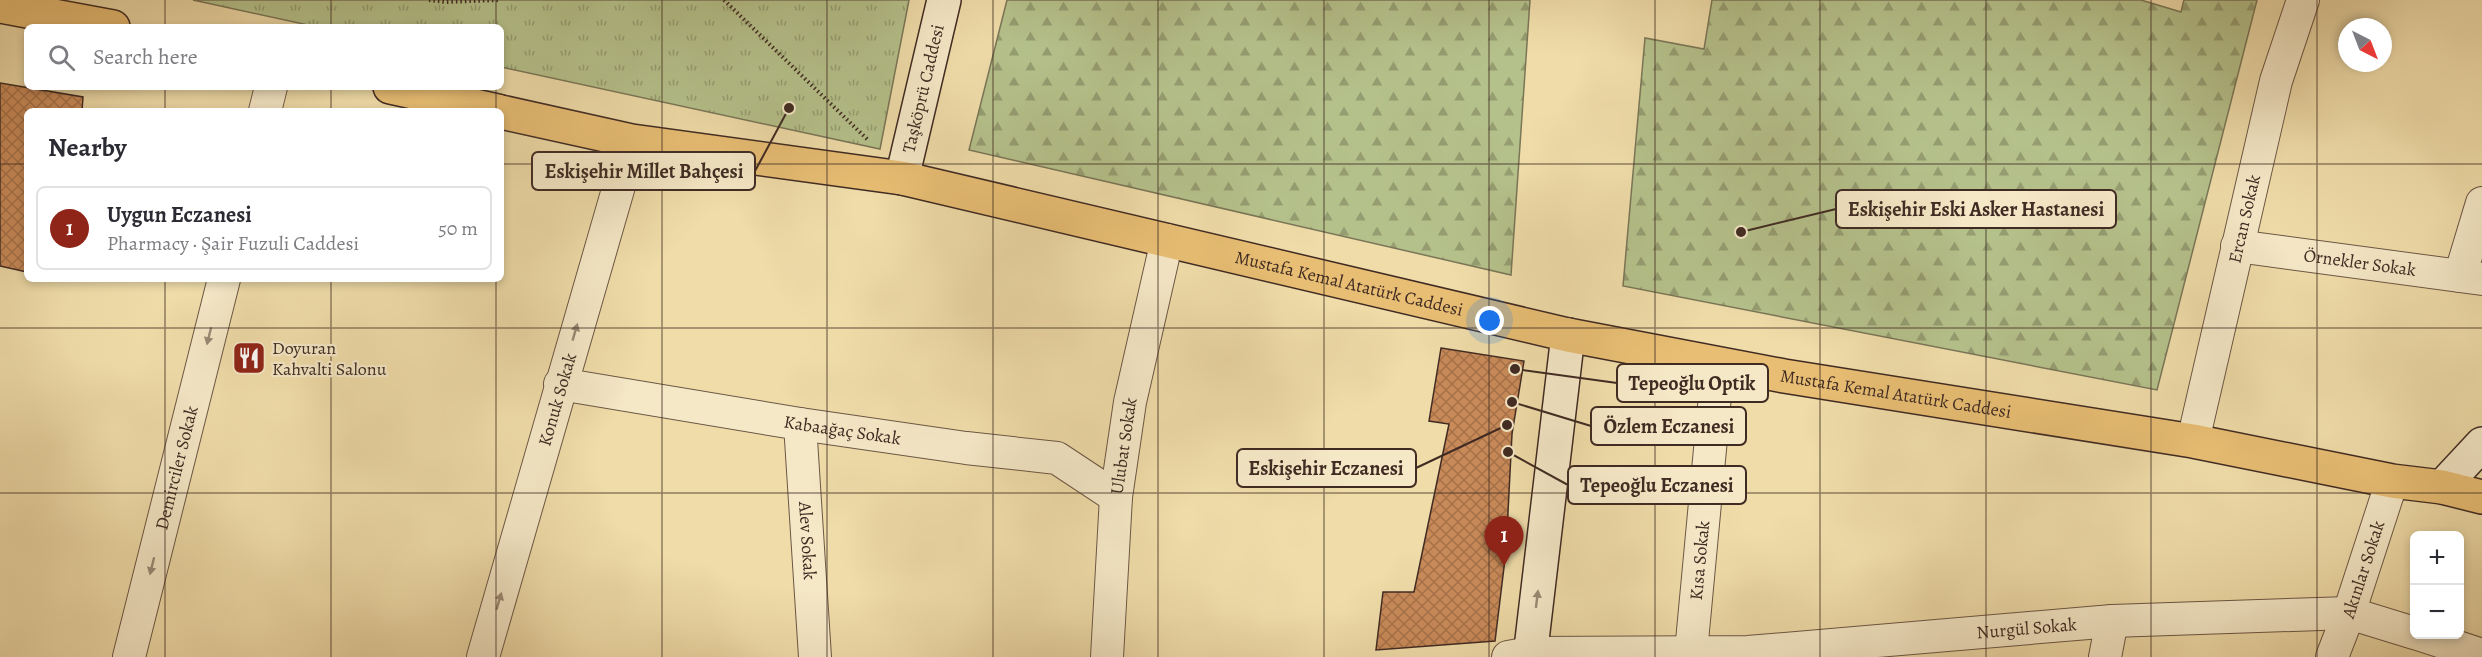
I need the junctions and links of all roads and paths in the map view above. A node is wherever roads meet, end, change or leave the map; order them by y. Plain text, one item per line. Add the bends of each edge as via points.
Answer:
1 (429, 0) edge
2 (500, 0) edge
3 (724, 0) edge
4 (944, 0) edge
5 (2303, 0) edge
6 (0, 6) edge
7 (97, 24) edge
8 (270, 90) edge
9 (404, 90) edge
10 (267, 108) edge
11 (485, 108) edge
12 (504, 112) edge
13 (632, 141) junction
14 (869, 141) dead end
15 (902, 178) junction
16 (2482, 203) edge
17 (1167, 240) junction
18 (2237, 246) junction
19 (2471, 278) edge
20 (223, 282) edge
21 (1568, 335) junction
22 (1718, 363) junction
23 (560, 384) junction
24 (800, 424) junction
25 (2193, 441) junction
26 (2482, 444) edge
27 (2392, 481) junction
28 (2442, 487) junction
29 (1116, 497) junction
30 (2482, 497) edge
31 (2349, 613) junction
32 (2112, 621) junction
33 (2410, 632) edge
34 (2432, 639) edge
35 (1691, 652) junction
36 (2482, 655) edge
37 (1523, 656) edge
38 (129, 657) edge
39 (483, 657) edge
40 (815, 657) edge
41 (1107, 657) edge
42 (2105, 657) edge
43 (2332, 657) edge

1 - 2 path
3 - 14 path
4 - 15 main road, Taşköprü Caddesi
5 - 18 street, Ercan Sokak via 2276,81
6 - 7 main road
8 - 10 street
9 - 11 main road, Mustafa Kemal Atatürk Caddesi
12 - 13 main road, Mustafa Kemal Atatürk Caddesi
13 - 15 main road, Mustafa Kemal Atatürk Caddesi
23 -> 13 street, Konuk Sokak
15 - 17 main road, Mustafa Kemal Atatürk Caddesi
16 - 19 street
17 - 21 main road, Mustafa Kemal Atatürk Caddesi
17 - 29 street, Ulubat Sokak via 1130,402
18 - 19 street, Örnekler Sokak
18 - 25 street, Ercan Sokak
20 -> 38 street, Demirciler Sokak
21 - 22 main road, Mustafa Kemal Atatürk Caddesi
37 -> 21 main road
22 - 25 main road, Mustafa Kemal Atatürk Caddesi
22 - 35 street, Kısa Sokak
23 - 24 street, Kabaağaç Sokak
39 -> 23 street, Konuk Sokak
24 - 29 street, Kabaağaç Sokak via 1057,458
24 - 40 street, Alev Sokak
25 - 27 main road, Mustafa Kemal Atatürk Caddesi
26 - 28 main road
27 - 28 main road, Mustafa Kemal Atatürk Caddesi
27 - 31 street, Akınlar Sokak
28 - 30 main road, Mustafa Kemal Atatürk Caddesi
29 - 41 street, Ulubat Sokak
31 - 32 street, Nurgül Sokak
31 - 33 street, Nurgül Sokak
31 - 43 street, Akınlar Sokak
32 - 35 street, Nurgül Sokak via 1748,651
32 - 42 street
34 - 36 street, Nurgül Sokak
35 - 37 street, Nurgül Sokak

